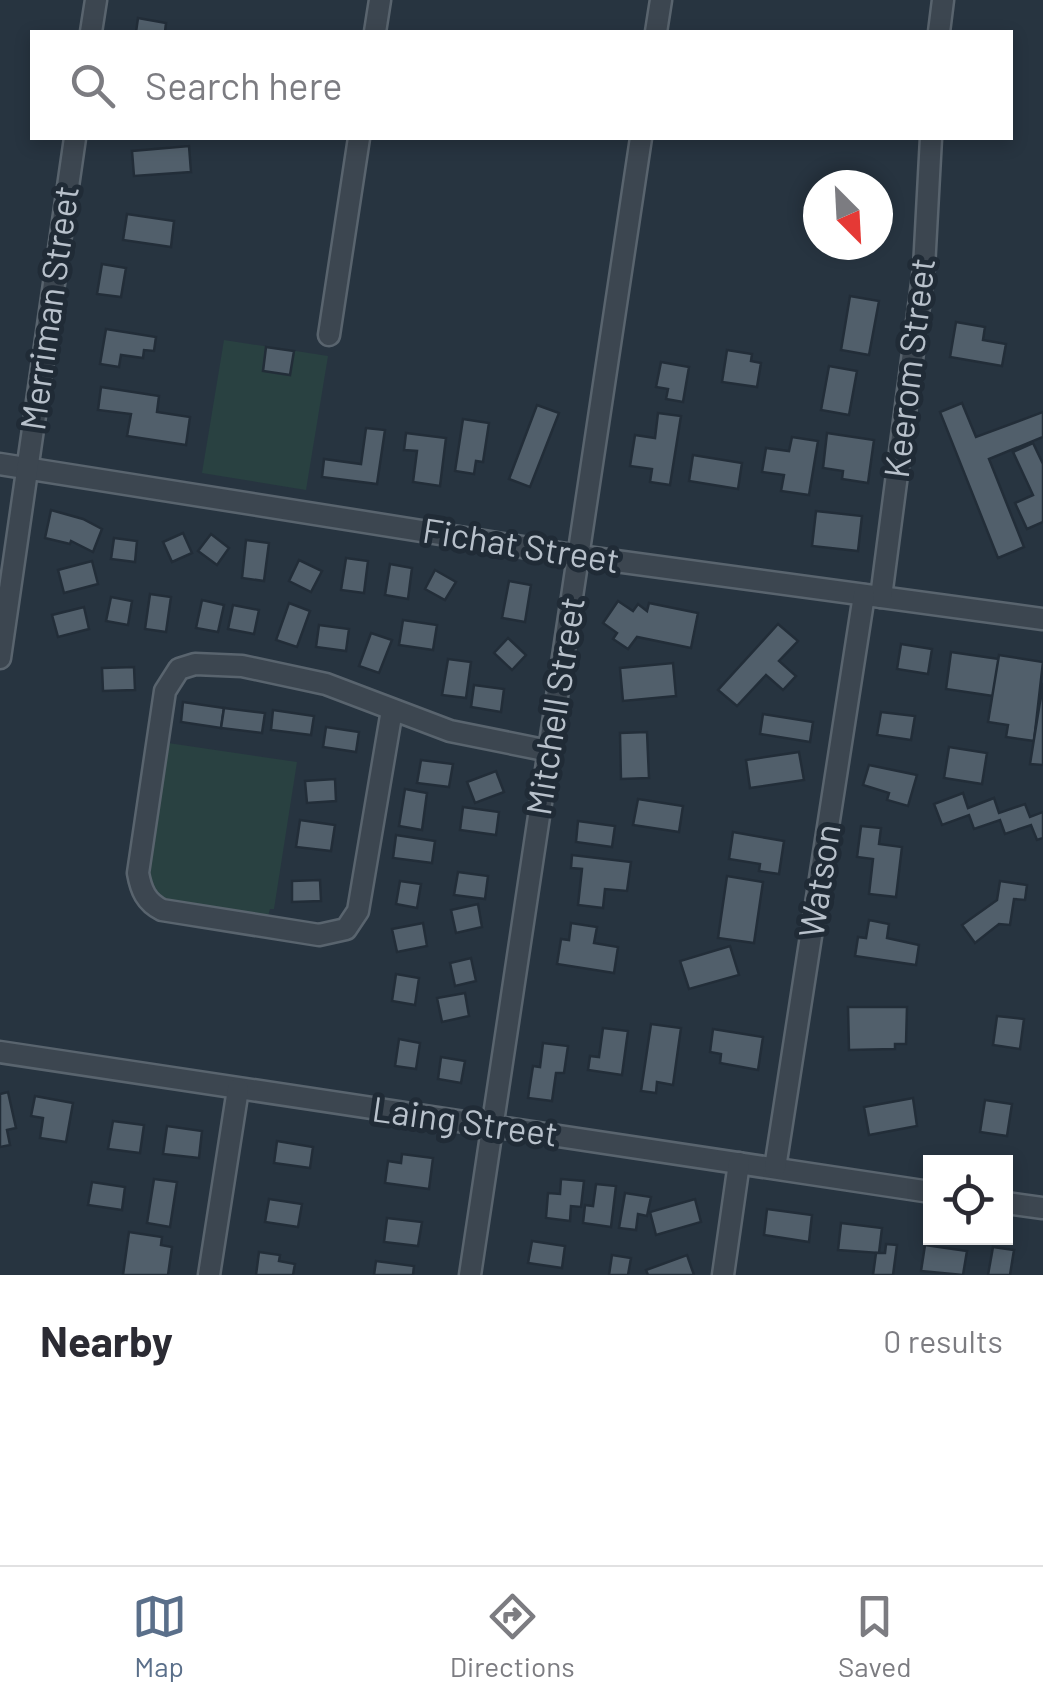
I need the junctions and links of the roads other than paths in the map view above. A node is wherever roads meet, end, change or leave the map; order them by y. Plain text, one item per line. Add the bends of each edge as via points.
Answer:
1 (96, 0) edge
2 (380, 0) edge
3 (661, 0) edge
4 (943, 0) edge
5 (91, 30) edge
6 (375, 30) edge
7 (656, 30) edge
8 (939, 30) edge
9 (76, 140) edge
10 (359, 140) edge
11 (641, 140) edge
12 (931, 140) edge
13 (329, 335) dead end
14 (0, 464) edge
15 (27, 468) junction
16 (579, 556) junction
17 (872, 596) junction
18 (1043, 620) edge
19 (0, 658) edge
20 (392, 710) junction
21 (548, 751) junction
22 (0, 1052) edge
23 (238, 1088) junction
24 (494, 1126) junction
25 (739, 1163) junction
26 (775, 1168) junction
27 (923, 1191) edge
28 (1013, 1204) edge
29 (1043, 1208) edge
30 (209, 1275) edge
31 (470, 1275) edge
32 (723, 1275) edge

1 - 5 street
2 - 6 street
3 - 7 street
4 - 8 street
9 - 15 street, Merriman Street
10 - 13 street
11 - 16 street, Mitchell Street
12 - 17 street, Keerom Street via 922,287
14 - 15 street, Fichat Street
15 - 16 street, Fichat Street
15 - 19 street, Merriman Street
16 - 17 street, Fichat Street
16 - 21 street, Mitchell Street
17 - 18 street, Fichat Street
17 - 26 street, Watson
20 - 20 street via 286,674 196,664 179,669 159,721 138,873 151,905 319,935 346,929 358,911
20 - 21 street
21 - 24 street, Mitchell Street
22 - 23 street, Laing Street
23 - 24 street, Laing Street
23 - 30 street
24 - 25 street, Laing Street
24 - 31 street, Mitchell Street
25 - 26 street, Laing Street
25 - 32 street
26 - 27 street, Laing Street
28 - 29 street

